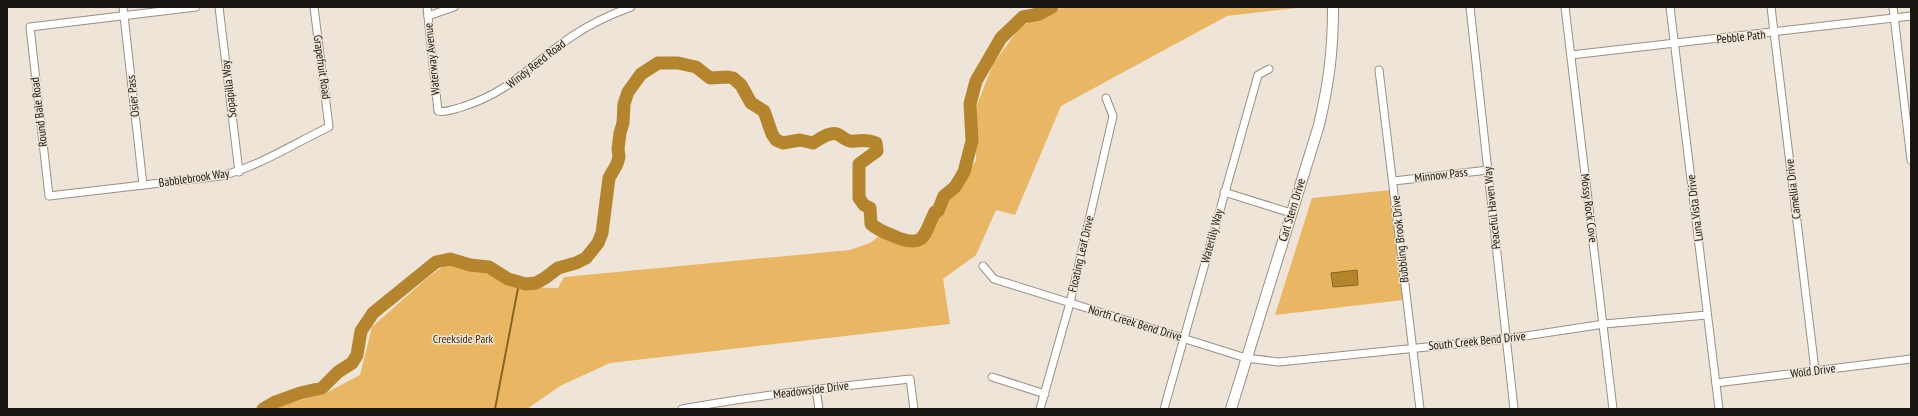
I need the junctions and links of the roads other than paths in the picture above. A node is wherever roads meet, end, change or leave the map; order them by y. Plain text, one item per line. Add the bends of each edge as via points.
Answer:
1 (123, 7) edge
2 (196, 7) edge
3 (219, 7) edge
4 (314, 7) edge
5 (427, 7) edge
6 (454, 7) edge
7 (631, 7) edge
8 (1333, 7) edge
9 (1470, 7) edge
10 (1565, 7) edge
11 (1670, 7) edge
12 (1771, 7) edge
13 (1893, 7) edge
14 (124, 15) junction
15 (428, 16) junction
16 (1911, 16) edge
17 (1894, 18) junction
18 (1774, 33) junction
19 (1675, 44) junction
20 (1571, 55) junction
21 (1269, 69) dead end
22 (1379, 70) dead end
23 (1106, 98) dead end
24 (438, 111) joint
25 (329, 127) joint
26 (1911, 160) edge
27 (1488, 170) junction
28 (238, 172) junction
29 (1394, 181) junction
30 (143, 185) junction
31 (1224, 192) junction
32 (49, 196) joint
33 (1292, 213) junction
34 (983, 266) dead end
35 (1070, 303) junction
36 (1707, 315) junction
37 (1604, 324) junction
38 (1183, 339) junction
39 (1506, 339) junction
40 (1413, 348) junction
41 (1246, 358) junction
42 (1911, 359) edge
43 (1815, 370) junction
44 (992, 377) dead end
45 (1716, 383) junction
46 (816, 389) junction
47 (1045, 394) junction
48 (724, 405) edge
49 (682, 409) edge
50 (819, 409) edge
51 (914, 409) edge
52 (1040, 409) edge
53 (1164, 409) edge
54 (1231, 409) edge
55 (1420, 409) edge
56 (1514, 409) edge
57 (1613, 409) edge
58 (1719, 409) edge

1 - 14 street, Osier Pass
2 - 14 street
3 - 28 street, Sopapilla Way
4 - 25 street, Grapefruit Road
5 - 15 street, Waterway Avenue
6 - 15 street
7 - 24 street, Windy Reed Road via 608,15 586,27 553,50 524,75 494,94 447,111
8 - 33 street, Carl Stern Drive via 1332,55 1328,84 1319,125
9 - 27 street, Peaceful Haven Way
10 - 20 street, Mossy Rock Cove
11 - 19 street, Luna Vista Drive
12 - 18 street, Camellia Drive
13 - 17 street
14 - 30 street, Osier Pass
14 - 32 street, Round Bale Road via 30,27
15 - 24 street, Waterway Avenue
16 - 17 street, Pebble Path
17 - 18 street, Pebble Path
17 - 26 street
18 - 19 street, Pebble Path
18 - 43 street, Camellia Drive
19 - 20 street, Pebble Path
19 - 36 street, Luna Vista Drive
20 - 37 street, Mossy Rock Cove
21 - 31 street, Waterlily Way via 1258,74
22 - 29 street, Bubbling Brook Drive
23 - 35 street, Floating Leaf Drive via 1113,116
25 - 28 street, Babblebrook Way
27 - 29 street, Minnow Pass
27 - 39 street, Peaceful Haven Way
28 - 30 street, Babblebrook Way
29 - 40 street, Bubbling Brook Drive
30 - 32 street, Babblebrook Way
31 - 33 street
31 - 38 street, Waterlily Way
33 - 41 street, Carl Stern Drive
34 - 35 street, North Creek Bend Drive via 994,279
35 - 38 street, North Creek Bend Drive
35 - 47 street, Floating Leaf Drive
36 - 37 street, South Creek Bend Drive
36 - 45 street, Luna Vista Drive
37 - 39 street, South Creek Bend Drive
37 - 57 street, Mossy Rock Cove
38 - 41 street, North Creek Bend Drive
38 - 53 street, Waterlily Way
39 - 40 street, South Creek Bend Drive
39 - 56 street, Peaceful Haven Way
40 - 41 street, South Creek Bend Drive via 1279,362
40 - 55 street, Bubbling Brook Drive
41 - 54 street, Carl Stern Drive
42 - 43 street, Wold Drive
43 - 45 street, Wold Drive
44 - 47 street
45 - 58 street, Luna Vista Drive
46 - 48 street, Meadowside Drive
46 - 50 street
46 - 51 street, Meadowside Drive via 910,379
47 - 52 street, Floating Leaf Drive
48 - 49 street, Meadowside Drive

